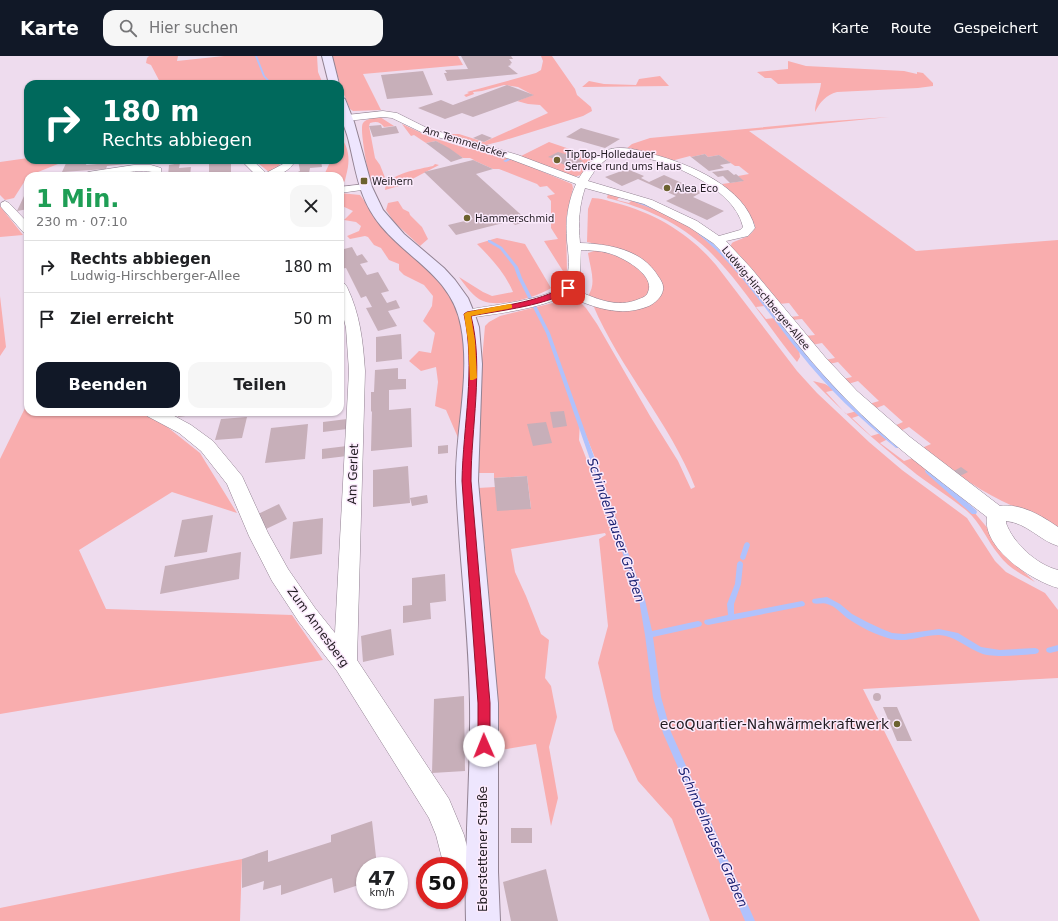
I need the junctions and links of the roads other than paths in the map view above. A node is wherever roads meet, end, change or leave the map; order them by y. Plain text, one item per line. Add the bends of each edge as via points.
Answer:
1 (327, 56) edge
2 (333, 80) edge
3 (344, 110) edge
4 (347, 118) junction
5 (250, 164) edge
6 (288, 164) edge
7 (112, 172) edge
8 (158, 172) edge
9 (259, 172) edge
10 (276, 172) edge
11 (582, 183) junction
12 (365, 187) junction
13 (344, 190) edge
14 (5, 205) dead end
15 (24, 226) edge
16 (717, 240) junction
17 (573, 246) junction
18 (566, 290) junction
19 (344, 294) edge
20 (467, 314) junction
21 (161, 416) edge
22 (997, 514) junction
23 (1058, 538) edge
24 (1058, 579) edge
25 (345, 663) junction
26 (460, 857) edge
27 (468, 857) edge
28 (468, 875) edge
29 (483, 921) edge

1 - 2 main road
3 - 4 main road, Eberstettener Straße
4 - 11 street, Am Temmelacker via 380,114 394,116 436,134 514,157
4 - 12 main road, Eberstettener Straße
5 - 9 street
6 - 10 street
7 - 8 street via 154,168
11 - 16 street, Ludwig-Hirschberger-Allee via 661,207
11 - 16 street via 594,165 612,151 632,152 682,167 708,180 725,193 737,205 747,222 748,231
11 - 17 street via 572,224
12 - 13 street
12 - 20 main road, Eberstettener Straße via 377,212 447,279
14 - 15 street
16 - 22 street, Ludwig-Hirschberger-Allee via 746,271 818,360 851,395 894,434
17 - 18 street via 574,278
17 - 18 street via 604,248 619,252 634,260 652,276 656,288 652,298 640,305 617,307 597,303
18 - 20 street via 532,302
19 - 25 street, Am Gerlet via 352,320 357,371
20 - 27 main road, Eberstettener Straße via 473,360 467,481 484,703 484,759
21 - 25 street, Zum Annesberg via 185,429 207,446 235,481 259,536 280,575 307,615
22 - 23 street via 1008,513 1024,517
22 - 24 street via 995,522 999,532 1017,555 1042,574
25 - 26 street, Zum Annesberg via 439,809
28 - 29 main road, Eberstettener Straße

